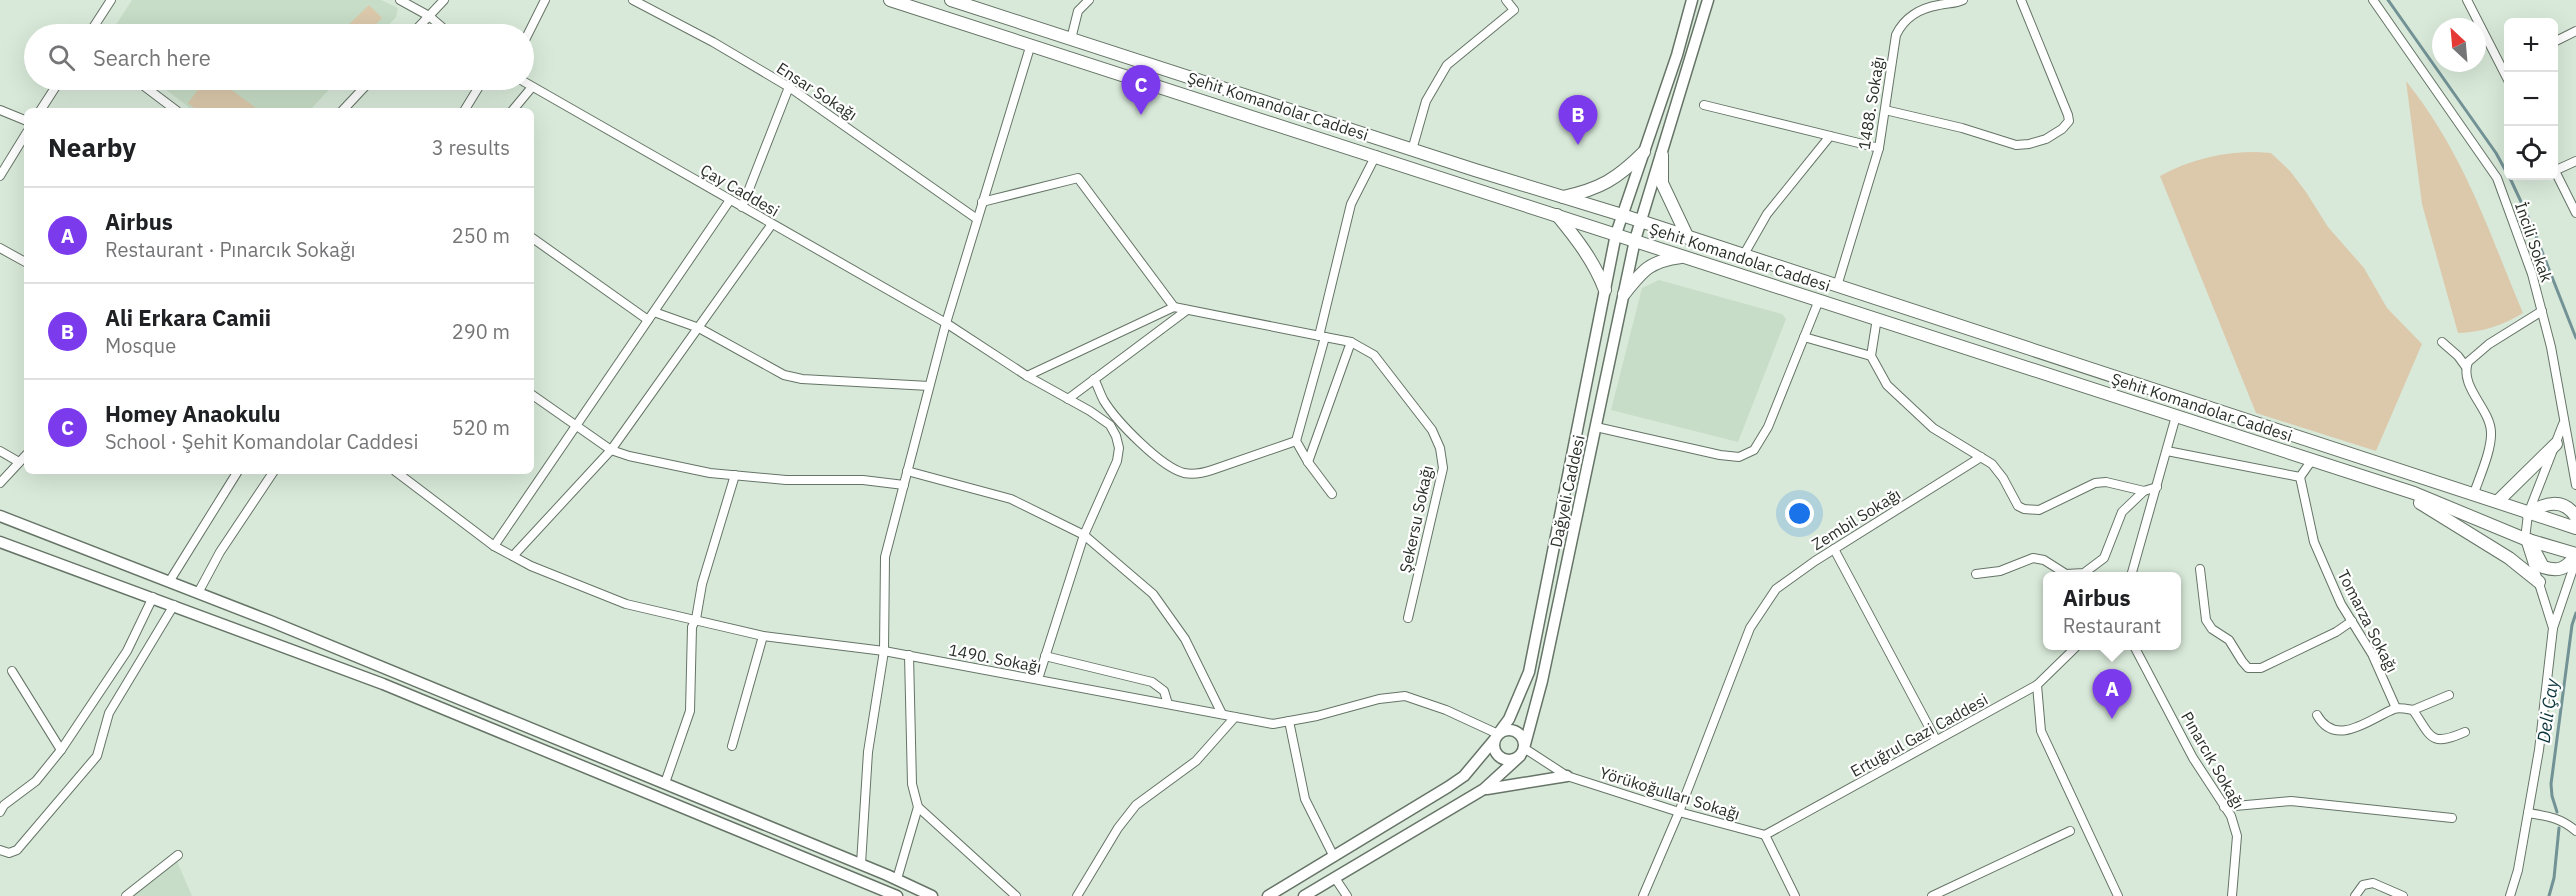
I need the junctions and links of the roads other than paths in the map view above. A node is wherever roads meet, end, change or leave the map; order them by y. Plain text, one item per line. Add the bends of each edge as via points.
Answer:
1 (111, 0) edge
2 (400, 0) edge
3 (444, 0) edge
4 (545, 0) edge
5 (633, 0) edge
6 (890, 0) edge
7 (951, 0) edge
8 (1089, 0) edge
9 (1506, 0) edge
10 (1692, 0) edge
11 (1708, 0) edge
12 (1963, 0) edge
13 (2021, 0) edge
14 (2373, 0) edge
15 (2467, 0) edge
16 (429, 16) junction
17 (95, 24) edge
18 (421, 24) edge
19 (438, 24) edge
20 (533, 24) edge
21 (2576, 31) edge
22 (1071, 39) junction
23 (2558, 40) edge
24 (1031, 44) junction
25 (2504, 64) edge
26 (789, 87) junction
27 (534, 88) edge
28 (54, 90) edge
29 (149, 90) edge
30 (362, 90) edge
31 (477, 90) edge
32 (530, 90) edge
33 (1704, 105) dead end
34 (42, 108) edge
35 (173, 108) edge
36 (345, 108) edge
37 (466, 108) edge
38 (514, 108) edge
39 (0, 110) edge
40 (1885, 110) junction
41 (24, 120) edge
42 (1830, 136) junction
43 (24, 137) edge
44 (1880, 148) junction
45 (1413, 150) junction
46 (1644, 152) junction
47 (1376, 155) junction
48 (1662, 155) junction
49 (2576, 161) edge
50 (2558, 168) edge
51 (0, 176) edge
52 (2558, 178) edge
53 (1561, 198) junction
54 (730, 200) junction
55 (982, 202) junction
56 (742, 207) junction
57 (2576, 213) edge
58 (1556, 214) junction
59 (1622, 215) junction
60 (977, 219) junction
61 (1641, 223) junction
62 (772, 224) junction
63 (1616, 234) junction
64 (1688, 238) junction
65 (534, 239) edge
66 (1635, 240) junction
67 (0, 248) edge
68 (1685, 256) junction
69 (1743, 256) junction
70 (24, 261) edge
71 (1837, 286) junction
72 (1605, 290) junction
73 (1624, 294) junction
74 (1819, 300) junction
75 (1174, 307) junction
76 (1187, 310) junction
77 (2542, 311) junction
78 (654, 312) junction
79 (1877, 318) junction
80 (648, 320) junction
81 (946, 323) junction
82 (699, 328) junction
83 (1322, 336) junction
84 (1804, 337) junction
85 (1351, 342) junction
86 (2442, 342) dead end
87 (1871, 356) junction
88 (2466, 367) junction
89 (1027, 376) junction
90 (1094, 379) junction
91 (929, 386) junction
92 (534, 396) edge
93 (1068, 399) junction
94 (2176, 416) junction
95 (2564, 423) junction
96 (577, 425) junction
97 (1596, 427) junction
98 (1296, 441) junction
99 (2556, 444) junction
100 (611, 450) junction
101 (0, 451) edge
102 (2167, 452) junction
103 (24, 457) edge
104 (1981, 457) junction
105 (2312, 460) junction
106 (19, 462) junction
107 (1308, 462) junction
108 (907, 471) junction
109 (236, 474) edge
110 (272, 474) edge
111 (400, 474) edge
112 (735, 475) junction
113 (2300, 477) junction
114 (0, 483) edge
115 (904, 485) junction
116 (2576, 485) edge
117 (2157, 487) junction
118 (2394, 487) junction
119 (2144, 490) junction
120 (1332, 494) dead end
121 (2473, 495) junction
122 (2498, 501) junction
123 (2528, 514) junction
124 (0, 516) edge
125 (2576, 517) edge
126 (2576, 528) edge
127 (1084, 535) junction
128 (2527, 539) junction
129 (0, 542) edge
130 (494, 546) junction
131 (1834, 549) junction
132 (513, 556) junction
133 (2576, 556) edge
134 (2200, 569) dead end
135 (2063, 572) edge
136 (2085, 572) edge
137 (2132, 572) edge
138 (1976, 574) dead end
139 (169, 582) junction
140 (2539, 582) junction
141 (198, 593) junction
142 (153, 597) junction
143 (174, 605) junction
144 (1408, 618) dead end
145 (696, 619) junction
146 (2352, 621) junction
147 (2553, 628) junction
148 (763, 636) junction
149 (2071, 650) edge
150 (2137, 650) edge
151 (884, 651) junction
152 (909, 655) junction
153 (1045, 656) junction
154 (12, 671) dead end
155 (1038, 680) junction
156 (2037, 685) junction
157 (2449, 695) dead end
158 (1168, 704) junction
159 (2396, 708) junction
160 (2413, 710) junction
161 (1222, 714) junction
162 (2317, 715) dead end
163 (1235, 717) junction
164 (1288, 721) junction
165 (2465, 732) dead end
166 (1497, 736) junction
167 (1936, 740) junction
168 (732, 746) dead end
169 (61, 750) junction
170 (1522, 752) junction
171 (1567, 776) junction
172 (665, 783) junction
173 (1484, 789) junction
174 (918, 807) junction
175 (2224, 807) junction
176 (0, 812) edge
177 (1679, 812) junction
178 (2528, 813) junction
179 (2452, 818) dead end
180 (2070, 831) dead end
181 (2576, 831) edge
182 (1765, 835) junction
183 (0, 850) edge
184 (178, 855) dead end
185 (1334, 857) junction
186 (861, 864) junction
187 (1335, 878) junction
188 (897, 879) junction
189 (894, 895) edge
190 (126, 896) edge
191 (932, 896) edge
192 (1016, 896) edge
193 (1077, 896) edge
194 (1268, 896) edge
195 (1304, 896) edge
196 (1347, 896) edge
197 (1643, 896) edge
198 (1795, 896) edge
199 (1932, 896) edge
200 (2118, 896) edge
201 (2232, 896) edge
202 (2355, 896) edge
203 (2403, 896) edge
204 (2510, 896) edge

1 - 17 street
2 - 16 street
3 - 16 street
4 - 20 street
5 - 26 street, Ensar Sokağı
6 - 24 main road, Şehit Komandolar Caddesi
7 - 22 main road, Şehit Komandolar Caddesi
8 - 22 street via 1078,11
9 - 45 street via 1514,10 1447,65 1426,101
10 - 46 street, Dağyeli Caddesi
11 - 48 street, Dağyeli Caddesi
12 - 40 street, 1488. Sokağı via 1929,7 1903,23 1894,42
13 - 40 street via 2068,115 2069,121 2062,129 2039,142 2016,145
14 - 77 street, İncili Sokak via 2497,178
15 - 25 street
16 - 18 street
16 - 19 street
21 - 23 street
22 - 45 main road, Şehit Komandolar Caddesi
24 - 47 main road, Şehit Komandolar Caddesi
24 - 55 street
26 - 56 street
26 - 60 street, Ensar Sokağı
27 - 54 street, Çay Caddesi
28 - 34 street
29 - 35 street
30 - 36 street
31 - 37 street
32 - 38 street
33 - 42 street
39 - 41 street
40 - 44 street, 1488. Sokağı
42 - 44 street
42 - 69 street via 1767,214
43 - 51 street
44 - 71 street, 1488. Sokağı
45 - 53 main road, Şehit Komandolar Caddesi
46 - 53 main road via 1606,184
46 - 59 street, Dağyeli Caddesi
47 - 58 main road, Şehit Komandolar Caddesi
47 - 83 street via 1352,204
48 - 61 street, Dağyeli Caddesi
48 - 64 main road via 1662,183
49 - 50 street
52 - 57 street
53 - 59 main road, Şehit Komandolar Caddesi
54 - 56 street, Çay Caddesi
54 - 78 street
55 - 60 street
55 - 75 street via 1078,178
56 - 62 street, Çay Caddesi
58 - 63 main road, Şehit Komandolar Caddesi
58 - 72 main road via 1587,254
59 - 61 main road, Şehit Komandolar Caddesi
59 - 63 street, Dağyeli Caddesi
60 - 81 street
61 - 64 main road, Şehit Komandolar Caddesi
61 - 66 street, Dağyeli Caddesi
62 - 81 street, Çay Caddesi
62 - 82 street
63 - 66 main road, Şehit Komandolar Caddesi
63 - 72 street, Dağyeli Caddesi
64 - 69 main road, Şehit Komandolar Caddesi
65 - 80 street
66 - 68 main road, Şehit Komandolar Caddesi
66 - 73 street, Dağyeli Caddesi
67 - 70 street
68 - 73 main road via 1653,263
68 - 74 main road, Şehit Komandolar Caddesi
69 - 71 main road, Şehit Komandolar Caddesi
71 - 121 main road, Şehit Komandolar Caddesi
72 - 166 street, Dağyeli Caddesi via 1529,672 1509,719
73 - 97 street, Dağyeli Caddesi
74 - 79 main road, Şehit Komandolar Caddesi
74 - 84 street
75 - 76 street, Şekersu Sokağı
75 - 89 street
76 - 83 street, Şekersu Sokağı
76 - 90 street
77 - 88 street via 2475,354
77 - 95 street, İncili Sokak
78 - 80 street
78 - 82 street
79 - 87 street
79 - 94 main road, Şehit Komandolar Caddesi
80 - 96 street
81 - 89 street, Çay Caddesi
81 - 91 street
82 - 91 street via 784,375
82 - 100 street
83 - 85 street, Şekersu Sokağı
83 - 98 street
84 - 87 street
84 - 97 street via 1768,427 1754,450 1739,457
85 - 107 street
85 - 144 street, Şekersu Sokağı via 1374,355 1432,430 1440,448 1443,468
86 - 88 street
87 - 104 street via 1887,385 1933,428
88 - 121 street via 2491,434
89 - 93 street, Çay Caddesi
90 - 93 street
90 - 98 street via 1119,421 1162,461 1186,473 1199,474
91 - 108 street
92 - 96 street
93 - 127 street, Çay Caddesi via 1110,425 1119,448
94 - 102 street
94 - 105 main road, Şehit Komandolar Caddesi
95 - 99 street
95 - 116 street, İncili Sokak
96 - 100 street
96 - 130 street
97 - 170 street, Dağyeli Caddesi via 1542,681
98 - 107 street
99 - 122 main road
99 - 123 street
100 - 112 street via 698,471
100 - 132 street
101 - 106 street
102 - 113 street
102 - 117 street
103 - 106 street
104 - 119 street via 1992,464 2014,501 2024,509 2039,510 2095,483
104 - 131 street, Zembil Sokağı
105 - 113 street
105 - 118 main road, Şehit Komandolar Caddesi
106 - 114 street
107 - 120 street
108 - 115 street
108 - 127 street via 1011,499
109 - 139 street
110 - 141 street
111 - 130 street, 1490. Sokağı
112 - 115 street
112 - 145 street via 702,584
113 - 146 street, Tomarza Sokağı via 2314,542
115 - 151 street via 885,556
117 - 119 street
117 - 137 street
118 - 128 main road, Şehit Komandolar Caddesi
118 - 140 main road via 2471,533
119 - 136 street via 2122,513 2104,558
121 - 122 main road, Şehit Komandolar Caddesi
122 - 123 main road, Şehit Komandolar Caddesi
123 - 125 main road via 2544,504 2557,504
123 - 126 main road, Şehit Komandolar Caddesi
123 - 128 street
124 - 139 street
127 - 153 street, Çay Caddesi
127 - 161 street via 1153,594 1185,639
128 - 133 main road, Şehit Komandolar Caddesi
128 - 133 main road via 2543,567 2557,571 2567,567
128 - 140 street
129 - 142 street
130 - 132 street, 1490. Sokağı
131 - 167 street
131 - 177 street, Zembil Sokağı via 1776,590 1750,628
132 - 145 street, 1490. Sokağı via 626,604
133 - 147 street
134 - 146 street via 2206,620 2229,640 2248,668 2261,668
135 - 138 street via 2033,558 2000,571
139 - 141 street
140 - 147 street
141 - 172 street
142 - 143 street
142 - 169 street via 127,651
143 - 183 street via 109,713 97,756 17,850
143 - 189 street via 383,684
145 - 148 street, 1490. Sokağı
145 - 172 street via 691,632 690,711
146 - 159 street, Tomarza Sokağı
147 - 178 street
148 - 151 street, 1490. Sokağı
148 - 168 street
149 - 156 street, Ertuğrul Gazi Caddesi
150 - 175 street, Pınarcık Sokağı via 2193,758
151 - 152 street, 1490. Sokağı
151 - 186 street via 868,752
152 - 155 street, 1490. Sokağı
152 - 174 street via 912,784
153 - 155 street, Çay Caddesi
153 - 158 street via 1152,682 1164,691
154 - 169 street
155 - 158 street, 1490. Sokağı
156 - 167 street, Ertuğrul Gazi Caddesi
156 - 200 street via 2041,731
157 - 160 street
158 - 161 street, 1490. Sokağı
159 - 160 street
159 - 162 street via 2372,722 2339,731 2326,726
160 - 165 street via 2438,740
161 - 163 street, 1490. Sokağı
163 - 164 street, 1490. Sokağı via 1273,724
163 - 193 street via 1196,761 1136,805
164 - 166 street, 1490. Sokağı via 1406,696 1446,710
164 - 185 street via 1305,799
166 - 170 street via 1507,730 1516,732 1523,738
166 - 170 street via 1494,749 1500,758 1510,760
166 - 185 street, Dağyeli Caddesi via 1464,776
167 - 182 street, Ertuğrul Gazi Caddesi
169 - 176 street via 36,781
170 - 171 street, Yörükoğulları Sokağı
170 - 173 street
171 - 173 street
171 - 177 street, Yörükoğulları Sokağı
172 - 186 street
173 - 187 street
174 - 188 street
174 - 192 street
175 - 179 street via 2291,801
175 - 201 street, Pınarcık Sokağı via 2237,836
177 - 182 street, Yörükoğulları Sokağı
177 - 197 street, Zembil Sokağı
178 - 181 street via 2553,816
178 - 204 street
180 - 199 street
182 - 198 street
184 - 190 street
185 - 194 street, Dağyeli Caddesi
186 - 188 street
187 - 195 street
187 - 196 street
188 - 191 street
202 - 203 street via 2363,885 2373,883

